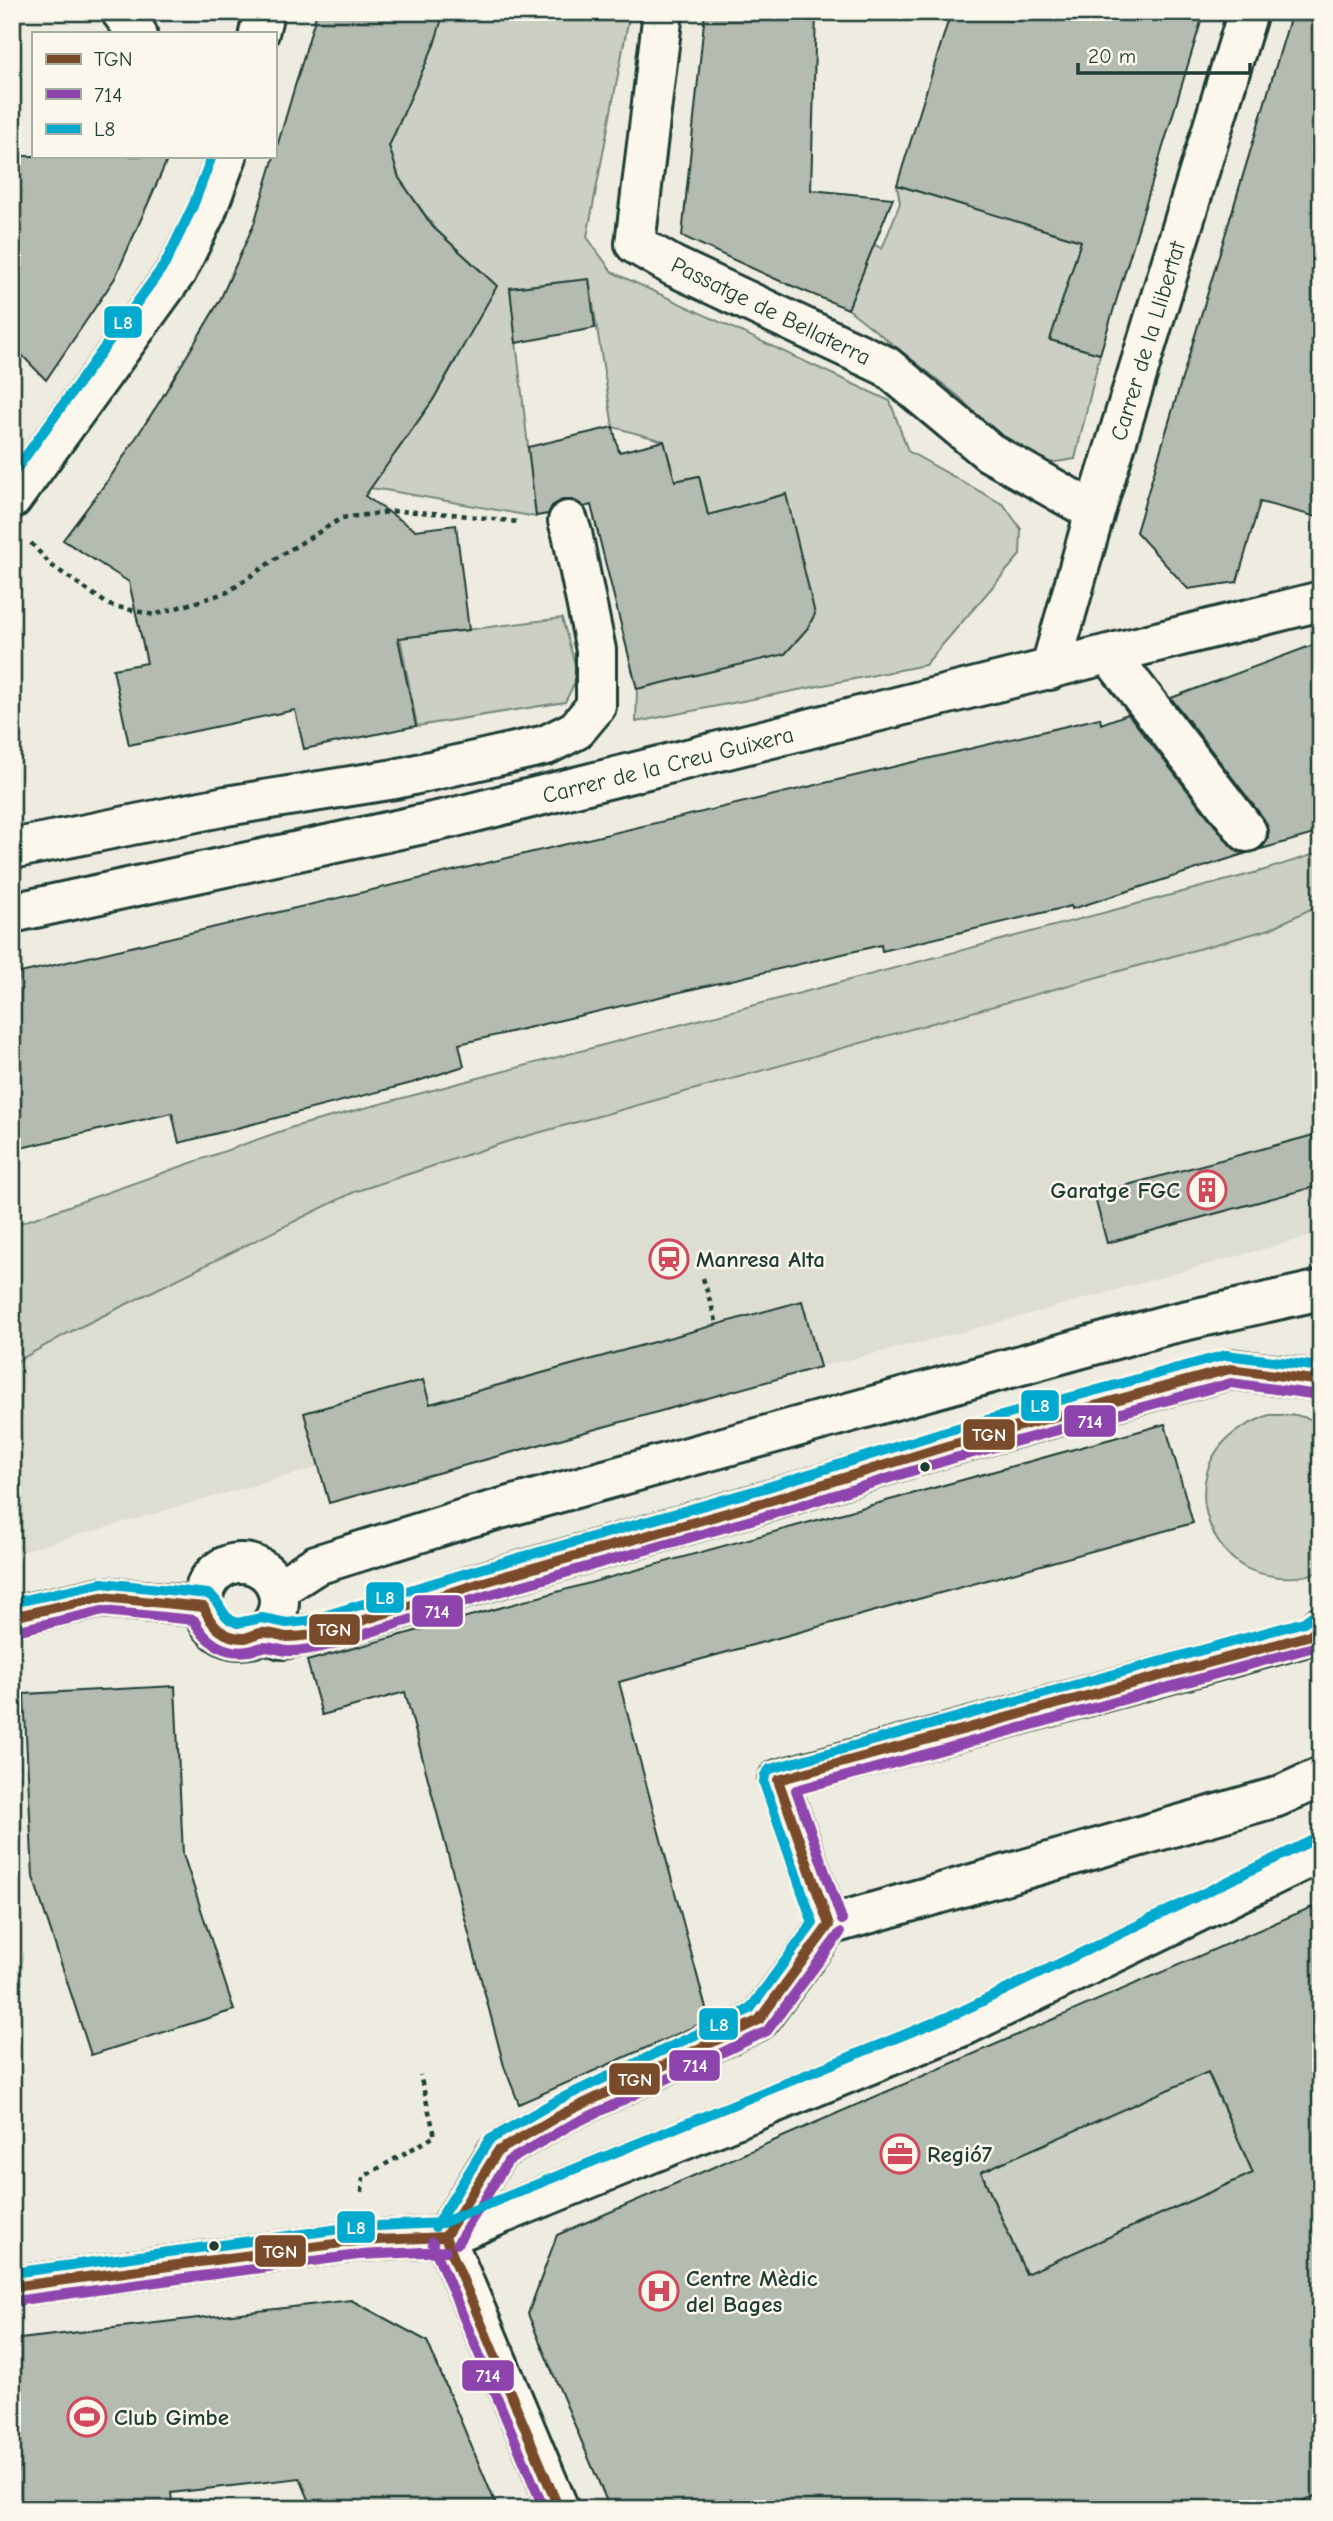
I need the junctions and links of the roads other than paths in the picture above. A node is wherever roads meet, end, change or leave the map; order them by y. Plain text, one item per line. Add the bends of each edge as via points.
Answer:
1 (121, 12) edge
2 (264, 12) edge
3 (663, 12) edge
4 (1248, 12) edge
5 (136, 32) edge
6 (259, 32) edge
7 (226, 158) edge
8 (12, 499) edge
9 (1096, 512) junction
10 (570, 527) road end
11 (1321, 601) edge
12 (1110, 654) junction
13 (1050, 670) junction
14 (1247, 832) dead end
15 (12, 849) edge
16 (12, 913) edge
17 (1321, 1290) edge
18 (1321, 1381) edge
19 (278, 1590) junction
20 (204, 1607) junction
21 (12, 1617) edge
22 (1321, 1626) edge
23 (262, 1632) junction
24 (1321, 1777) edge
25 (1321, 1852) edge
26 (829, 1926) junction
27 (445, 2237) junction
28 (12, 2287) edge
29 (559, 2509) edge

1 - 5 street
2 - 6 street
3 - 9 street, Passatge de Bellaterra via 635,244 886,366 989,452
4 - 9 street, Carrer de la Llibertat
7 - 8 street via 177,271
9 - 13 street, Carrer de la Llibertat
10 - 15 street via 596,650 596,706 576,730 546,745 395,779 226,806
11 - 12 street, Carrer de la Creu Guixera
12 - 13 street, Carrer de la Creu Guixera
12 - 14 street
13 - 16 street, Carrer de la Creu Guixera via 450,818
17 - 19 street via 1167,1325 467,1518 316,1565
18 - 23 street via 1230,1369 947,1446 326,1632 282,1639
19 - 20 street via 260,1569 233,1564 210,1580
19 - 23 street via 275,1619
20 - 21 street via 102,1597
20 - 23 street via 209,1620 226,1635 248,1638
22 - 26 street via 1311,1634 778,1780
24 - 26 street via 1277,1797
25 - 27 street via 966,2025
26 - 27 street via 759,2020 564,2113 498,2151
27 - 28 street via 357,2241
27 - 29 street

